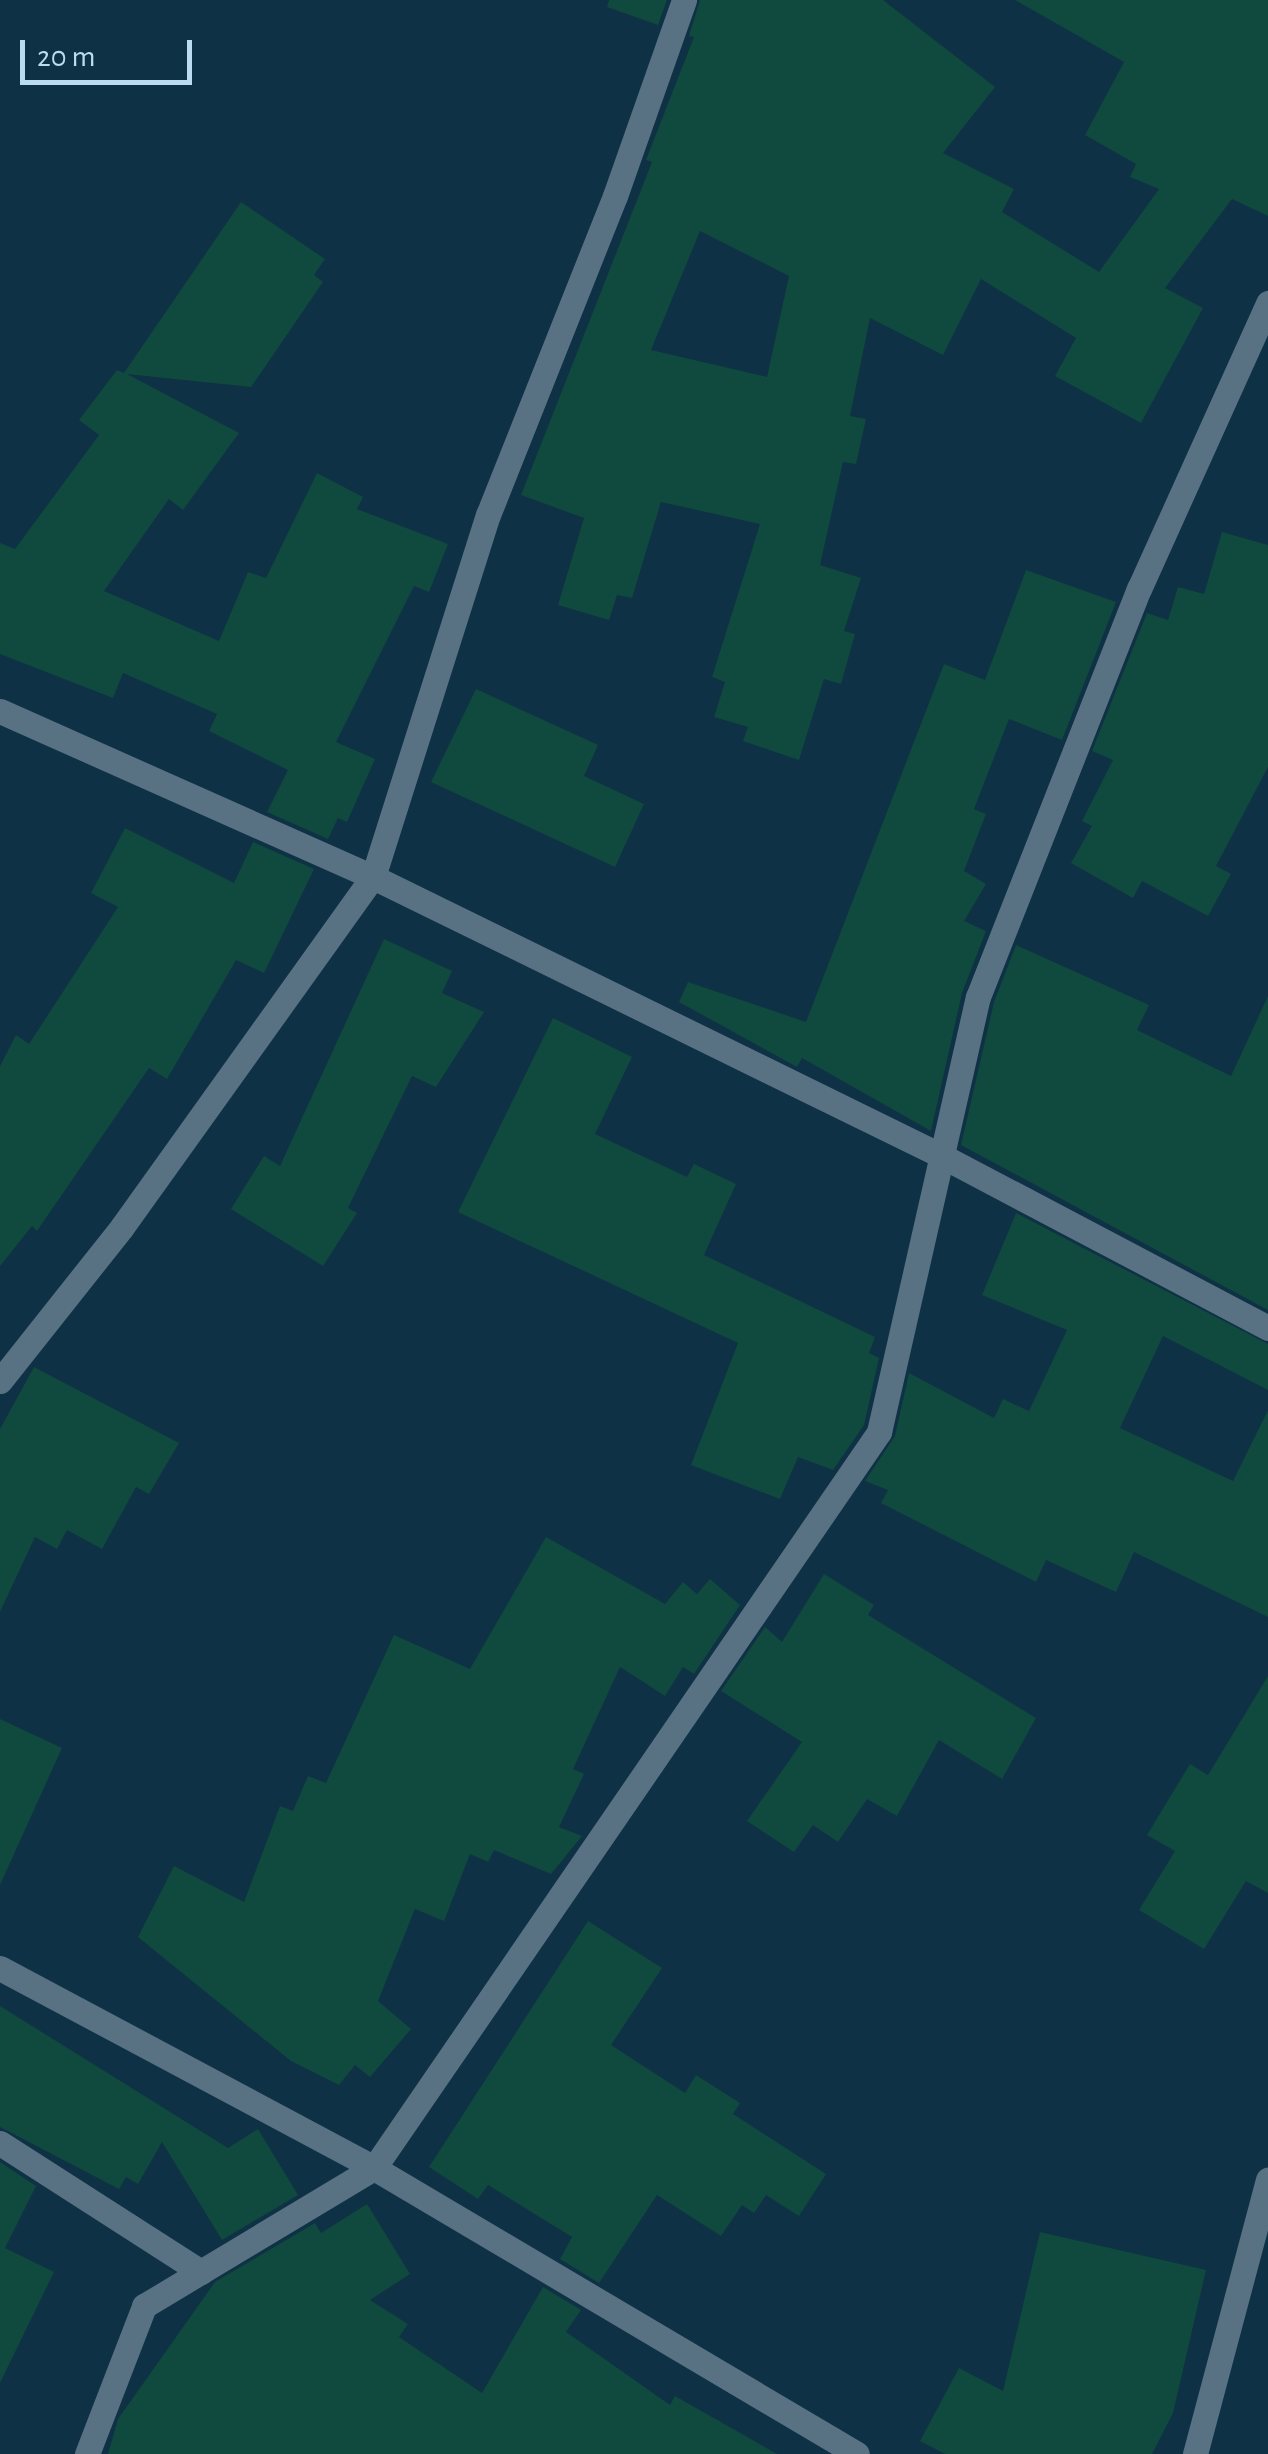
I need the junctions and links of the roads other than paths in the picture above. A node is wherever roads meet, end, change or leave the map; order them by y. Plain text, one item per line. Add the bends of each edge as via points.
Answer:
1 (684, 0) edge
2 (1268, 303) edge
3 (0, 712) edge
4 (373, 877) junction
5 (942, 1156) junction
6 (1268, 1328) edge
7 (0, 1380) edge
8 (0, 1968) edge
9 (0, 2143) edge
10 (374, 2168) junction
11 (1268, 2180) edge
12 (201, 2272) junction
13 (86, 2454) edge
14 (857, 2454) edge
15 (1194, 2454) edge

1 - 4 street via 615,196 488,515
2 - 5 street via 1139,588 978,998
3 - 4 street
4 - 5 street
4 - 7 street via 122,1227
5 - 6 street
5 - 10 street via 878,1432
8 - 10 street
9 - 12 street
10 - 12 street
10 - 14 street
11 - 15 street
12 - 13 street via 144,2306

